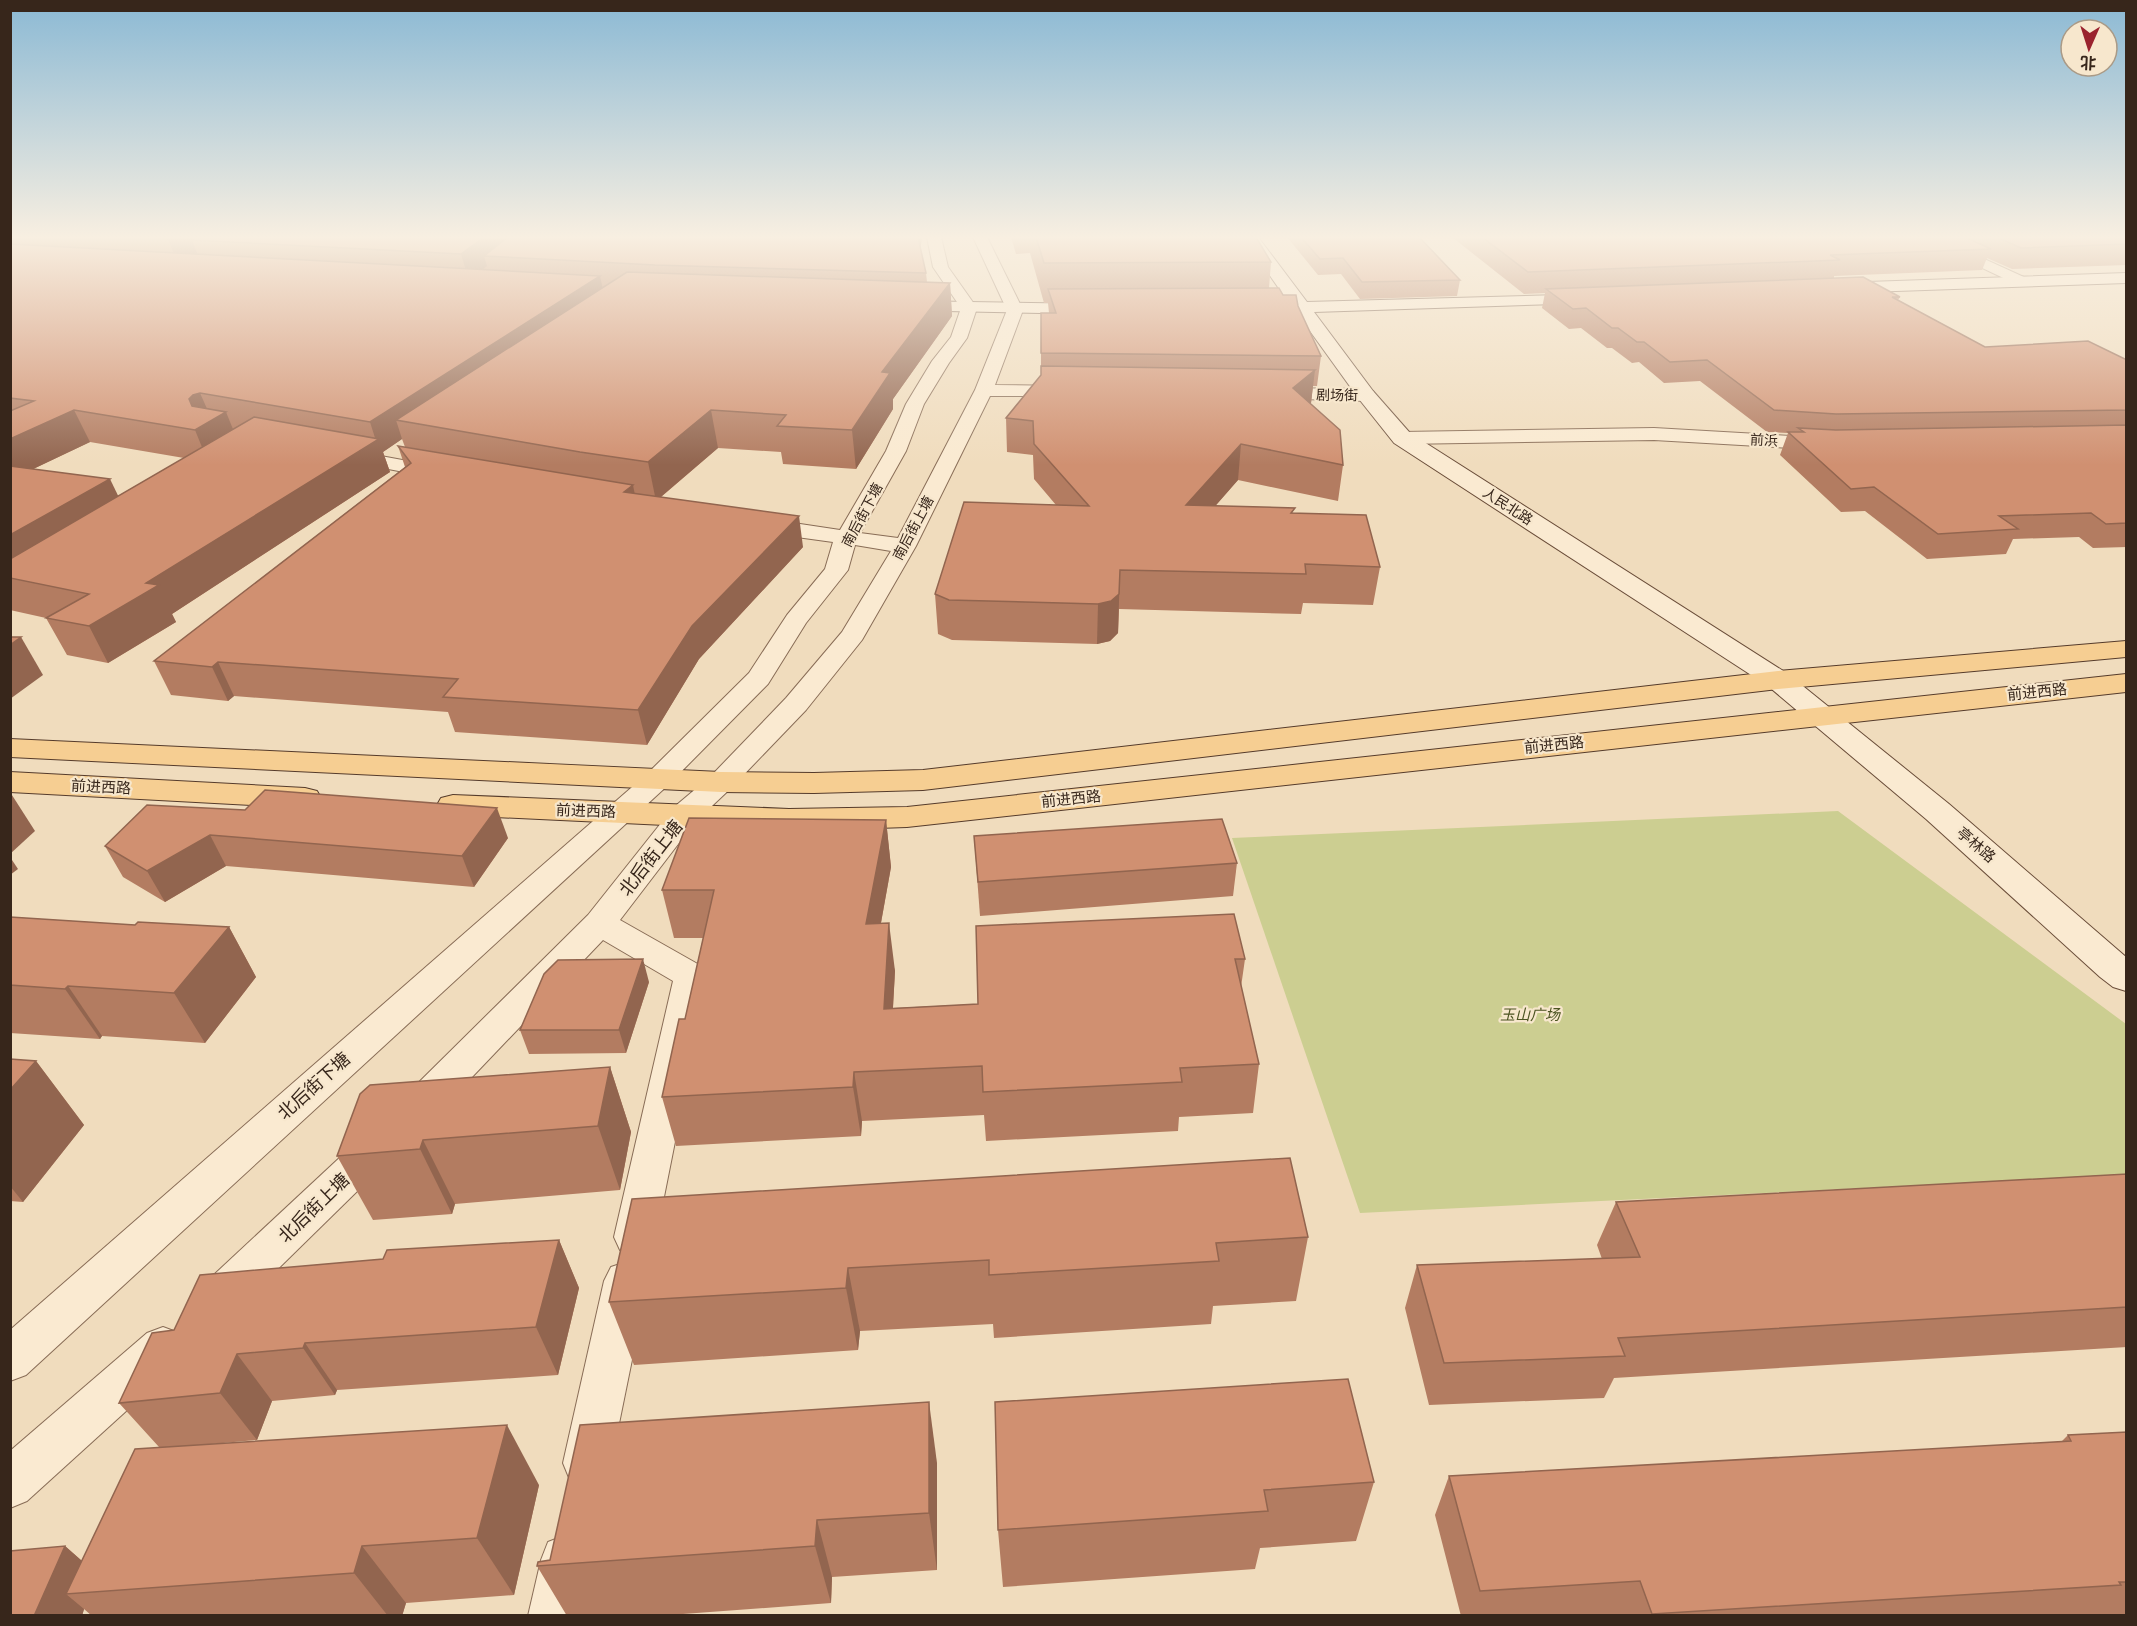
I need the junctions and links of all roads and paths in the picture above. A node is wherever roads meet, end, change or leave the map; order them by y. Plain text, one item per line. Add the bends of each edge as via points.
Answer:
1 (967, 313) edge
2 (1014, 313) edge
3 (1308, 313) edge
4 (984, 390) junction
5 (1091, 391) edge
6 (1258, 394) edge
7 (1365, 395) junction
8 (1402, 438) junction
9 (1840, 444) edge
10 (405, 450) edge
11 (330, 453) edge
12 (385, 463) junction
13 (466, 477) edge
14 (741, 522) edge
15 (846, 538) junction
16 (905, 546) junction
17 (2127, 649) edge
18 (1778, 680) junction
19 (2127, 683) edge
20 (1822, 715) junction
21 (10, 748) edge
22 (657, 780) junction
23 (10, 782) edge
24 (721, 782) junction
25 (329, 799) edge
26 (423, 804) edge
27 (618, 812) junction
28 (684, 815) junction
29 (600, 923) junction
30 (2127, 977) edge
31 (10, 1360) edge
32 (10, 1484) edge
33 (554, 1616) edge

1 - 15 street, 南后街下塘 via 959,338 915,404 896,451
2 - 4 street, 南后街上塘
3 - 7 main road, 人民北路
4 - 5 street
4 - 16 street, 南后街上塘
6 - 7 street, 剧场街
7 - 8 main road, 人民北路
8 - 9 street, 前浜 via 1654,434
8 - 18 main road, 人民北路
10 - 12 street
11 - 12 street
12 - 13 street
14 - 15 street
15 - 16 street
15 - 22 street, 南后街下塘 via 836,570 796,620 759,678
16 - 24 street, 南后街上塘 via 853,635 796,704
17 - 18 main road
18 - 20 main road, 人民北路
18 - 24 main road via 923,780
19 - 20 main road, 前进西路
20 - 28 main road, 前进西路 via 908,817 789,820
20 - 30 main road, 亭林路
21 - 22 main road
22 - 24 main road
22 - 27 street, 南后街下塘
23 - 25 main road, 前进西路
24 - 28 street, 北后街上塘
26 - 27 main road, 前进西路
27 - 28 main road, 前进西路
27 - 31 street, 北后街下塘
28 - 29 street, 北后街上塘
29 - 32 street, 北后街上塘 via 452,1076 192,1322
29 - 33 street via 691,976

